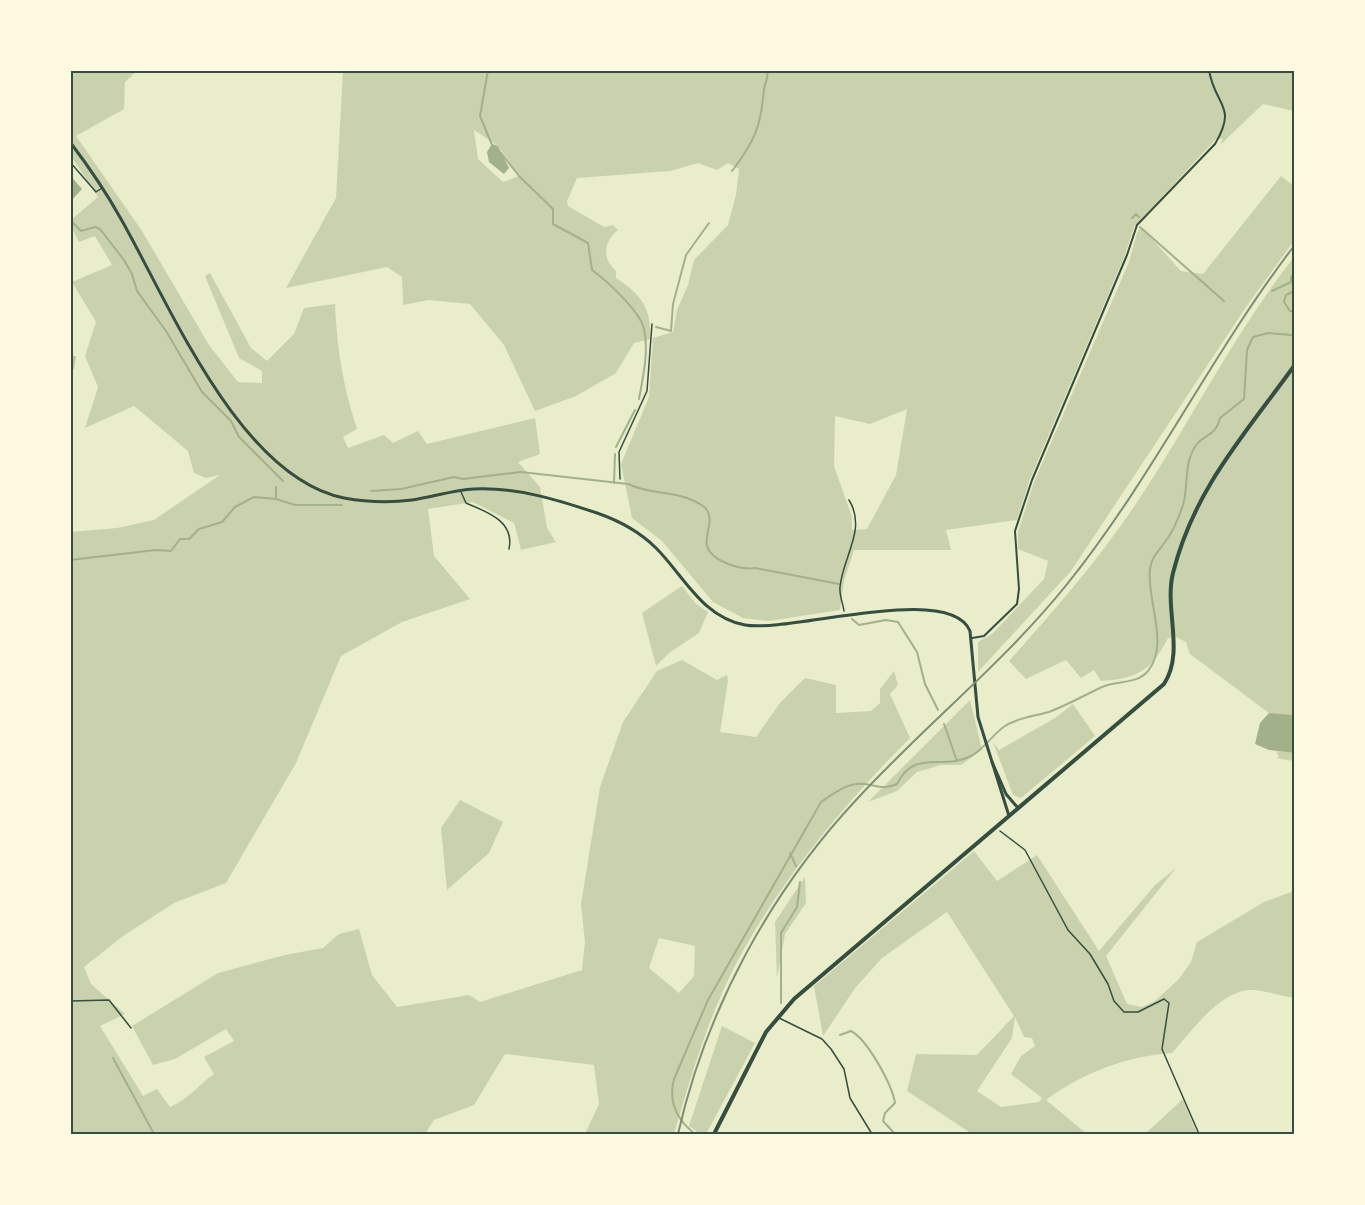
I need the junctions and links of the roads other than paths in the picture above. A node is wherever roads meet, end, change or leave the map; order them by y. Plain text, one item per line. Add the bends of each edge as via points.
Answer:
1 (1209, 70) edge
2 (70, 142) edge
3 (70, 162) edge
4 (103, 188) junction
5 (652, 324) dead end
6 (1294, 366) edge
7 (620, 479) dead end
8 (460, 490) junction
9 (508, 549) dead end
10 (972, 638) junction
11 (990, 758) junction
12 (1018, 808) junction
13 (1009, 816) junction
14 (70, 1001) edge
15 (777, 1017) junction
16 (131, 1028) dead end
17 (714, 1134) edge
18 (872, 1134) edge

1 - 10 street via 1227,115 1225,127 1215,144 1134,231 1032,480 1015,531 1017,604 984,636
2 - 4 street
3 - 4 lane via 96,192
4 - 8 street via 199,362 278,465 321,490 363,501 403,501
5 - 7 lane via 647,391 619,452
6 - 12 main road via 1215,472 1201,497 1170,584 1172,668 1161,688
8 - 9 lane via 465,503 508,527
8 - 10 street via 527,493 620,522 657,550 707,607 740,624 777,626 907,610 948,612 965,621
10 - 11 street via 974,689
11 - 12 street via 1006,794
11 - 13 street
12 - 13 main road
13 - 15 main road via 800,993
14 - 16 lane via 109,1000
15 - 17 main road
15 - 18 lane via 822,1039 831,1048 844,1069 850,1098

